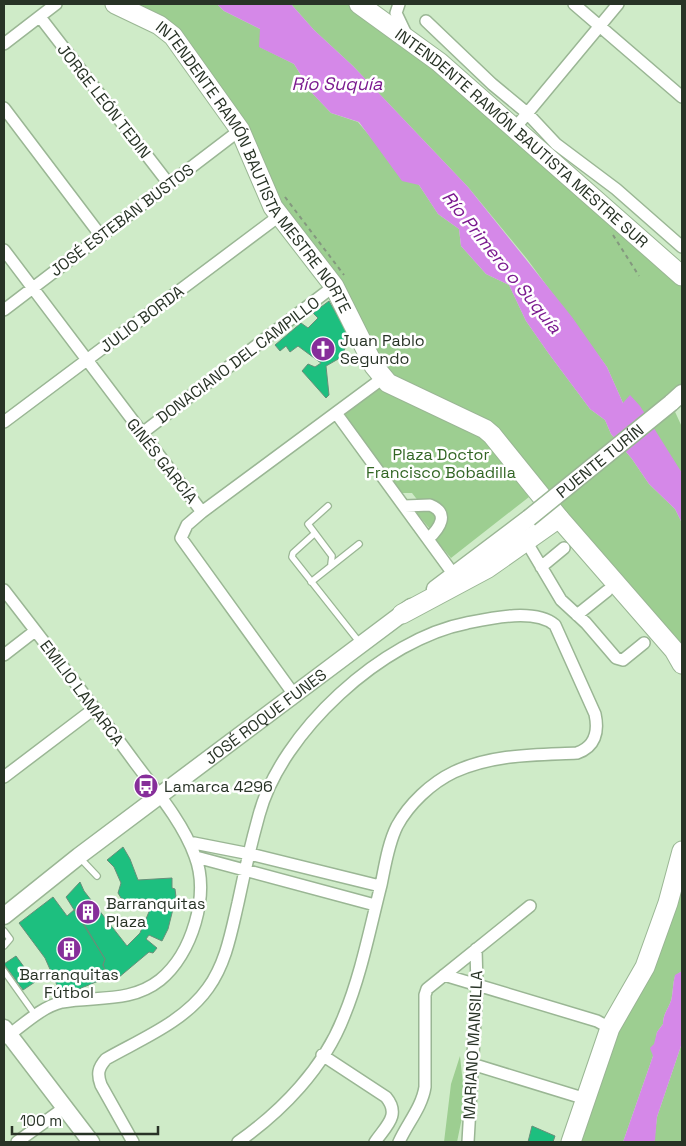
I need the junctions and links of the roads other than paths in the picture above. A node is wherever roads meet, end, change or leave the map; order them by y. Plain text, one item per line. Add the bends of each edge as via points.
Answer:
1 (56, 4) edge
2 (115, 4) edge
3 (359, 4) edge
4 (399, 4) edge
5 (574, 4) edge
6 (618, 4) edge
7 (40, 17) junction
8 (426, 21) dead end
9 (599, 24) junction
10 (410, 41) junction
11 (4, 44) edge
12 (682, 97) edge
13 (4, 108) edge
14 (527, 113) junction
15 (515, 128) junction
16 (240, 130) junction
17 (169, 184) junction
18 (279, 216) junction
19 (100, 236) junction
20 (682, 247) edge
21 (4, 250) edge
22 (682, 276) edge
23 (340, 283) junction
24 (33, 287) junction
25 (4, 310) edge
26 (86, 362) junction
27 (383, 378) junction
28 (678, 398) edge
29 (336, 413) junction
30 (4, 422) edge
31 (141, 434) junction
32 (328, 506) dead end
33 (405, 506) junction
34 (202, 512) junction
35 (529, 518) joint
36 (559, 518) junction
37 (314, 534) junction
38 (428, 539) junction
39 (526, 541) junction
40 (359, 544) dead end
41 (564, 548) dead end
42 (331, 564) junction
43 (541, 567) junction
44 (454, 575) junction
45 (311, 582) junction
46 (4, 590) edge
47 (606, 590) dead end
48 (402, 614) junction
49 (577, 615) junction
50 (35, 631) junction
51 (644, 643) dead end
52 (362, 645) junction
53 (4, 655) edge
54 (682, 664) edge
55 (295, 696) junction
56 (95, 708) junction
57 (4, 777) edge
58 (160, 797) junction
59 (189, 842) junction
60 (682, 851) edge
61 (250, 854) junction
62 (79, 856) junction
63 (196, 857) junction
64 (245, 870) junction
65 (97, 876) dead end
66 (380, 886) junction
67 (376, 905) junction
68 (530, 906) dead end
69 (4, 916) edge
70 (4, 931) edge
71 (4, 946) edge
72 (476, 949) junction
73 (4, 970) edge
74 (444, 975) junction
75 (477, 986) junction
76 (36, 1016) junction
77 (610, 1028) junction
78 (6, 1034) edge
79 (322, 1055) junction
80 (472, 1064) junction
81 (586, 1099) junction
82 (64, 1108) junction
83 (17, 1142) edge
84 (90, 1142) edge
85 (133, 1142) edge
86 (238, 1142) edge
87 (375, 1142) edge
88 (399, 1142) edge
89 (468, 1142) edge
90 (571, 1142) edge

1 - 7 street
2 - 16 main road, INTENDENTE RAMÓN BAUTISTA MESTRE NORTE via 159,25 173,36
3 - 10 main road, INTENDENTE RAMÓN BAUTISTA MESTRE SUR
4 - 10 street via 396,13
5 - 9 street
6 - 9 street
7 - 11 street
7 - 17 street, JORGE LEÓN TEDIN
8 - 14 street
9 - 12 street
9 - 14 street
10 - 15 main road, INTENDENTE RAMÓN BAUTISTA MESTRE SUR
13 - 19 street
14 - 15 street
14 - 20 street via 556,144 616,189
15 - 22 main road, INTENDENTE RAMÓN BAUTISTA MESTRE SUR
16 - 17 street, JOSÉ ESTEBAN BUSTOS
16 - 18 main road, INTENDENTE RAMÓN BAUTISTA MESTRE NORTE
17 - 19 street, JOSÉ ESTEBAN BUSTOS
18 - 23 main road, INTENDENTE RAMÓN BAUTISTA MESTRE NORTE
18 - 26 street, JULIO BORDA
19 - 24 street, JOSÉ ESTEBAN BUSTOS
21 - 24 street, GINÉS GARCÍA
23 - 27 main road, INTENDENTE RAMÓN BAUTISTA MESTRE NORTE via 374,366
23 - 31 street, DONACIANO DEL CAMPILLO
24 - 25 street, JOSÉ ESTEBAN BUSTOS
24 - 26 street, GINÉS GARCÍA
26 - 30 street, JULIO BORDA
26 - 31 street, GINÉS GARCÍA
27 - 29 street
27 - 36 main road, INTENDENTE RAMÓN BAUTISTA MESTRE NORTE via 485,430
28 - 35 main road, PUENTE TURÍN, bridge
29 - 33 street
29 - 34 street
31 - 34 street, GINÉS GARCÍA
32 - 37 lane via 308,524
33 - 38 street
33 - 38 street via 430,505 441,514 440,528
34 - 55 street, GINÉS GARCÍA via 186,525 181,538
35 - 44 main road, JOSÉ ROQUE FUNES
36 - 39 main road
36 - 54 main road, INTENDENTE RAMÓN BAUTISTA MESTRE NORTE via 674,650
37 - 42 lane via 332,556
37 - 45 lane via 292,557
38 - 44 street
39 - 43 street
39 - 48 main road via 488,568
40 - 42 lane
41 - 43 street
42 - 45 lane
43 - 49 street via 561,600
44 - 48 main road, JOSÉ ROQUE FUNES
45 - 52 lane
46 - 50 street, EMILIO LAMARCA
47 - 49 street
48 - 52 main road, JOSÉ ROQUE FUNES
49 - 51 street via 620,660
50 - 53 street
50 - 56 street, EMILIO LAMARCA
52 - 55 main road, JOSÉ ROQUE FUNES
55 - 58 main road, JOSÉ ROQUE FUNES
56 - 57 street
56 - 58 street, EMILIO LAMARCA
58 - 59 street, EMILIO LAMARCA
58 - 62 main road, JOSÉ ROQUE FUNES
59 - 61 street
59 - 63 street, EMILIO LAMARCA
60 - 77 main road via 645,967
61 - 64 street
61 - 66 street
61 - 66 street via 263,799 279,764 313,719 364,675 402,650 444,629 495,618 541,617 550,620 595,714 597,730 590,745 577,753 494,759 452,773 435,784 411,805 397,826
62 - 65 lane
62 - 69 main road, JOSÉ ROQUE FUNES
63 - 64 street
63 - 76 street, EMILIO LAMARCA via 200,890 196,921 185,948 164,976 151,986 124,997 61,1003
64 - 67 street
64 - 85 street via 228,944 207,989 186,1012 106,1059 99,1069 101,1085
66 - 67 street
67 - 79 street via 344,1017
68 - 72 street
70 - 71 lane via 10,939
72 - 74 street
72 - 75 street, MARIANO MANSILLA
73 - 76 lane
74 - 75 street
74 - 88 street via 427,989 425,995 426,1087 422,1101
75 - 77 street via 597,1021
75 - 80 street, MARIANO MANSILLA
76 - 78 street, EMILIO LAMARCA
77 - 81 main road
78 - 82 main road
79 - 86 street via 291,1098
79 - 87 street via 391,1103 392,1117
80 - 81 street
80 - 89 street, MARIANO MANSILLA
81 - 90 main road
82 - 83 street
82 - 84 main road

